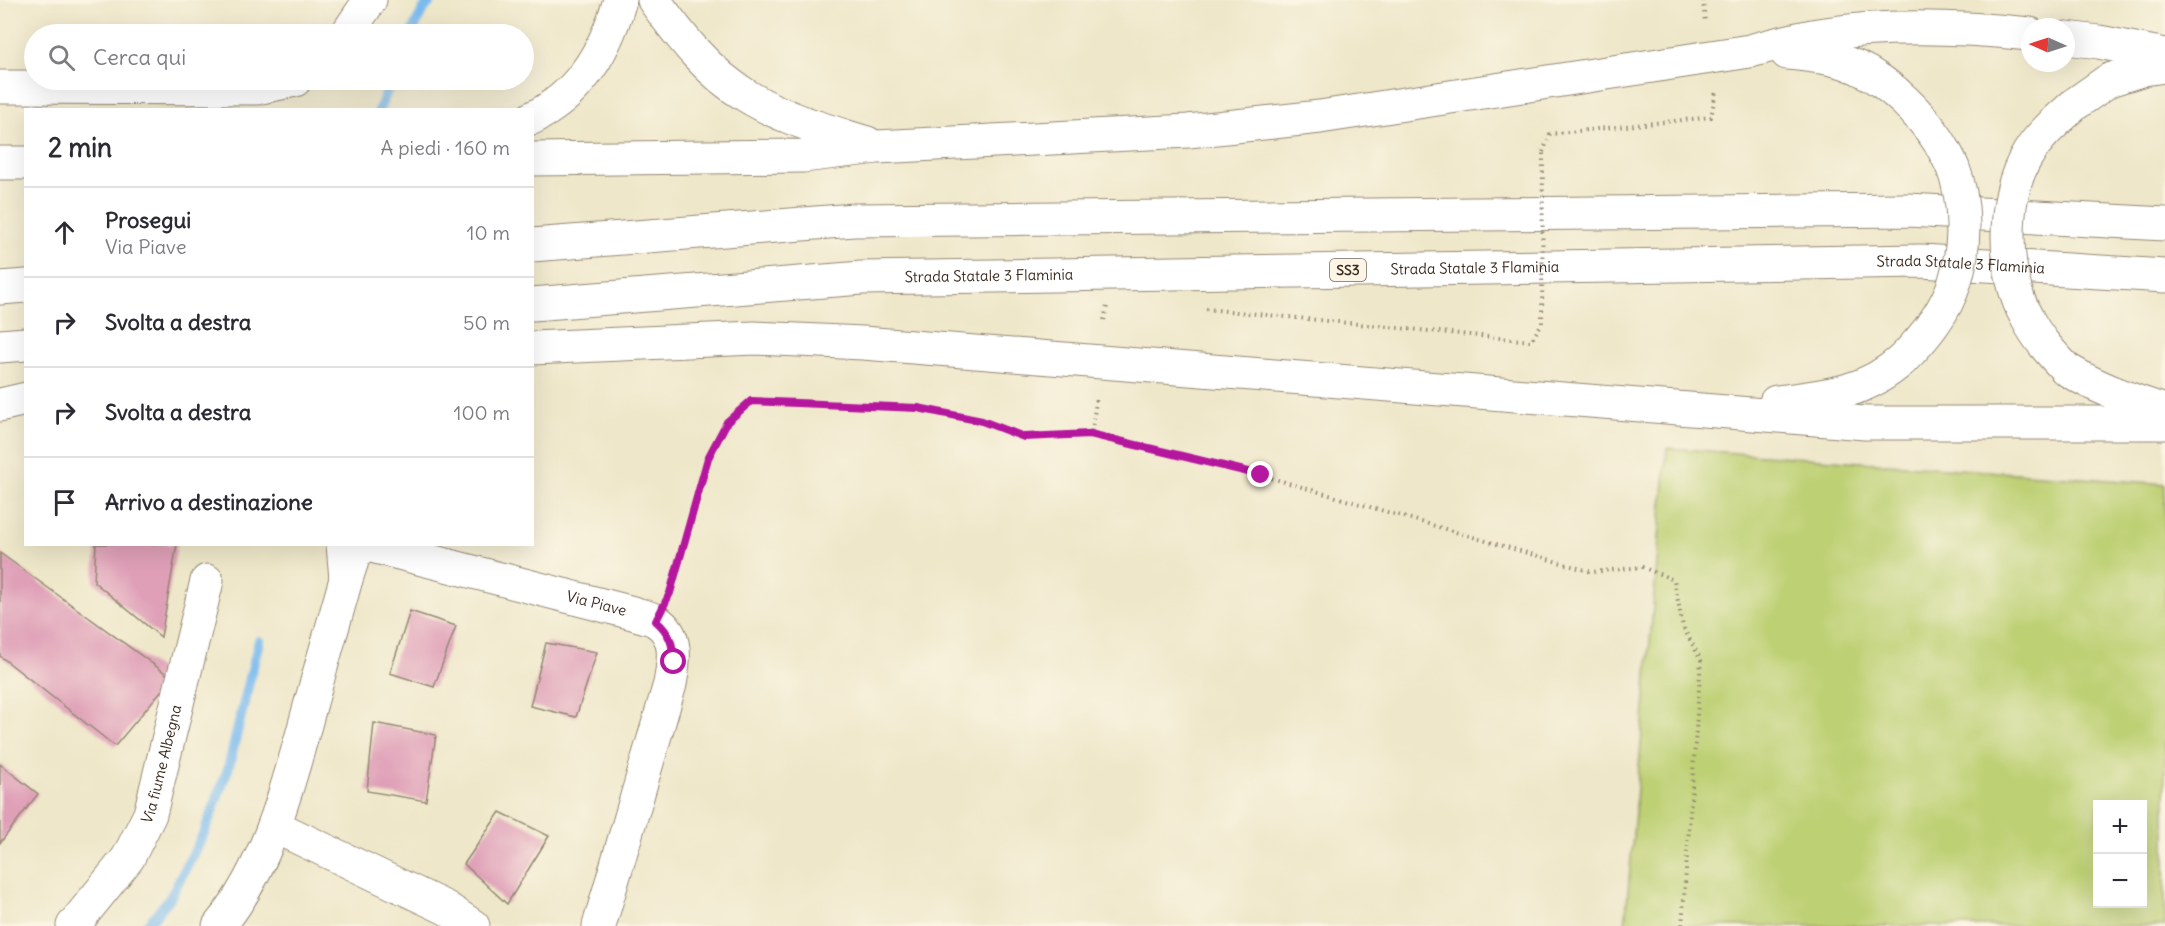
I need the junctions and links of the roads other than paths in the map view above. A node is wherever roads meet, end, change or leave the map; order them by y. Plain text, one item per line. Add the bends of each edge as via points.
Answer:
1 (370, 0) edge
2 (620, 0) edge
3 (654, 0) edge
4 (354, 24) edge
5 (2021, 34) edge
6 (2075, 39) edge
7 (1750, 51) junction
8 (2165, 55) edge
9 (2165, 66) edge
10 (0, 87) edge
11 (24, 87) edge
12 (534, 117) edge
13 (877, 147) junction
14 (534, 159) edge
15 (0, 163) edge
16 (24, 163) edge
17 (2165, 224) edge
18 (534, 245) edge
19 (2165, 276) edge
20 (24, 286) edge
21 (0, 288) edge
22 (534, 304) edge
23 (24, 344) edge
24 (0, 346) edge
25 (568, 346) junction
26 (534, 348) edge
27 (534, 356) edge
28 (24, 399) edge
29 (0, 405) edge
30 (1702, 410) junction
31 (2165, 411) edge
32 (2165, 423) edge
33 (343, 546) edge
34 (357, 546) edge
35 (372, 546) edge
36 (346, 579) junction
37 (207, 581) dead end
38 (274, 826) junction
39 (73, 926) edge
40 (219, 926) edge
41 (473, 926) edge
42 (599, 926) edge

1 - 4 main road
2 - 12 main road via 607,39 576,87
3 - 13 main road via 706,64 746,96 800,122
5 - 7 main road via 1891,29 1818,35
6 - 8 main road
7 - 13 main road via 1320,117 1188,131
7 - 30 main road, bridge via 1828,56 1877,76 1914,109 1953,167 1962,200 1962,239 1955,282 1939,315 1922,341 1886,374 1856,388 1812,397
9 - 31 main road, bridge via 2109,80 2046,130 2027,155 2012,190 2008,237 2014,283 2025,316 2046,348 2085,381
10 - 11 main road
13 - 14 main road via 803,156
15 - 16 main road
17 - 18 main road via 1908,210 854,220
19 - 22 main road, Strada Statale 3 Flaminia / SS3 via 1921,261 874,277
20 - 21 main road
23 - 24 main road
25 - 26 main road
25 - 27 main road
25 - 30 main road via 754,338 863,343
28 - 29 main road
30 - 32 main road via 1865,423
33 - 36 main road
34 - 36 main road
35 - 42 main road, Via Piave via 633,613 666,629 673,642 674,662
36 - 38 main road
37 - 39 main road, Via fiume Albegna via 150,814 128,858
38 - 40 main road via 254,872
38 - 41 main road via 446,908

